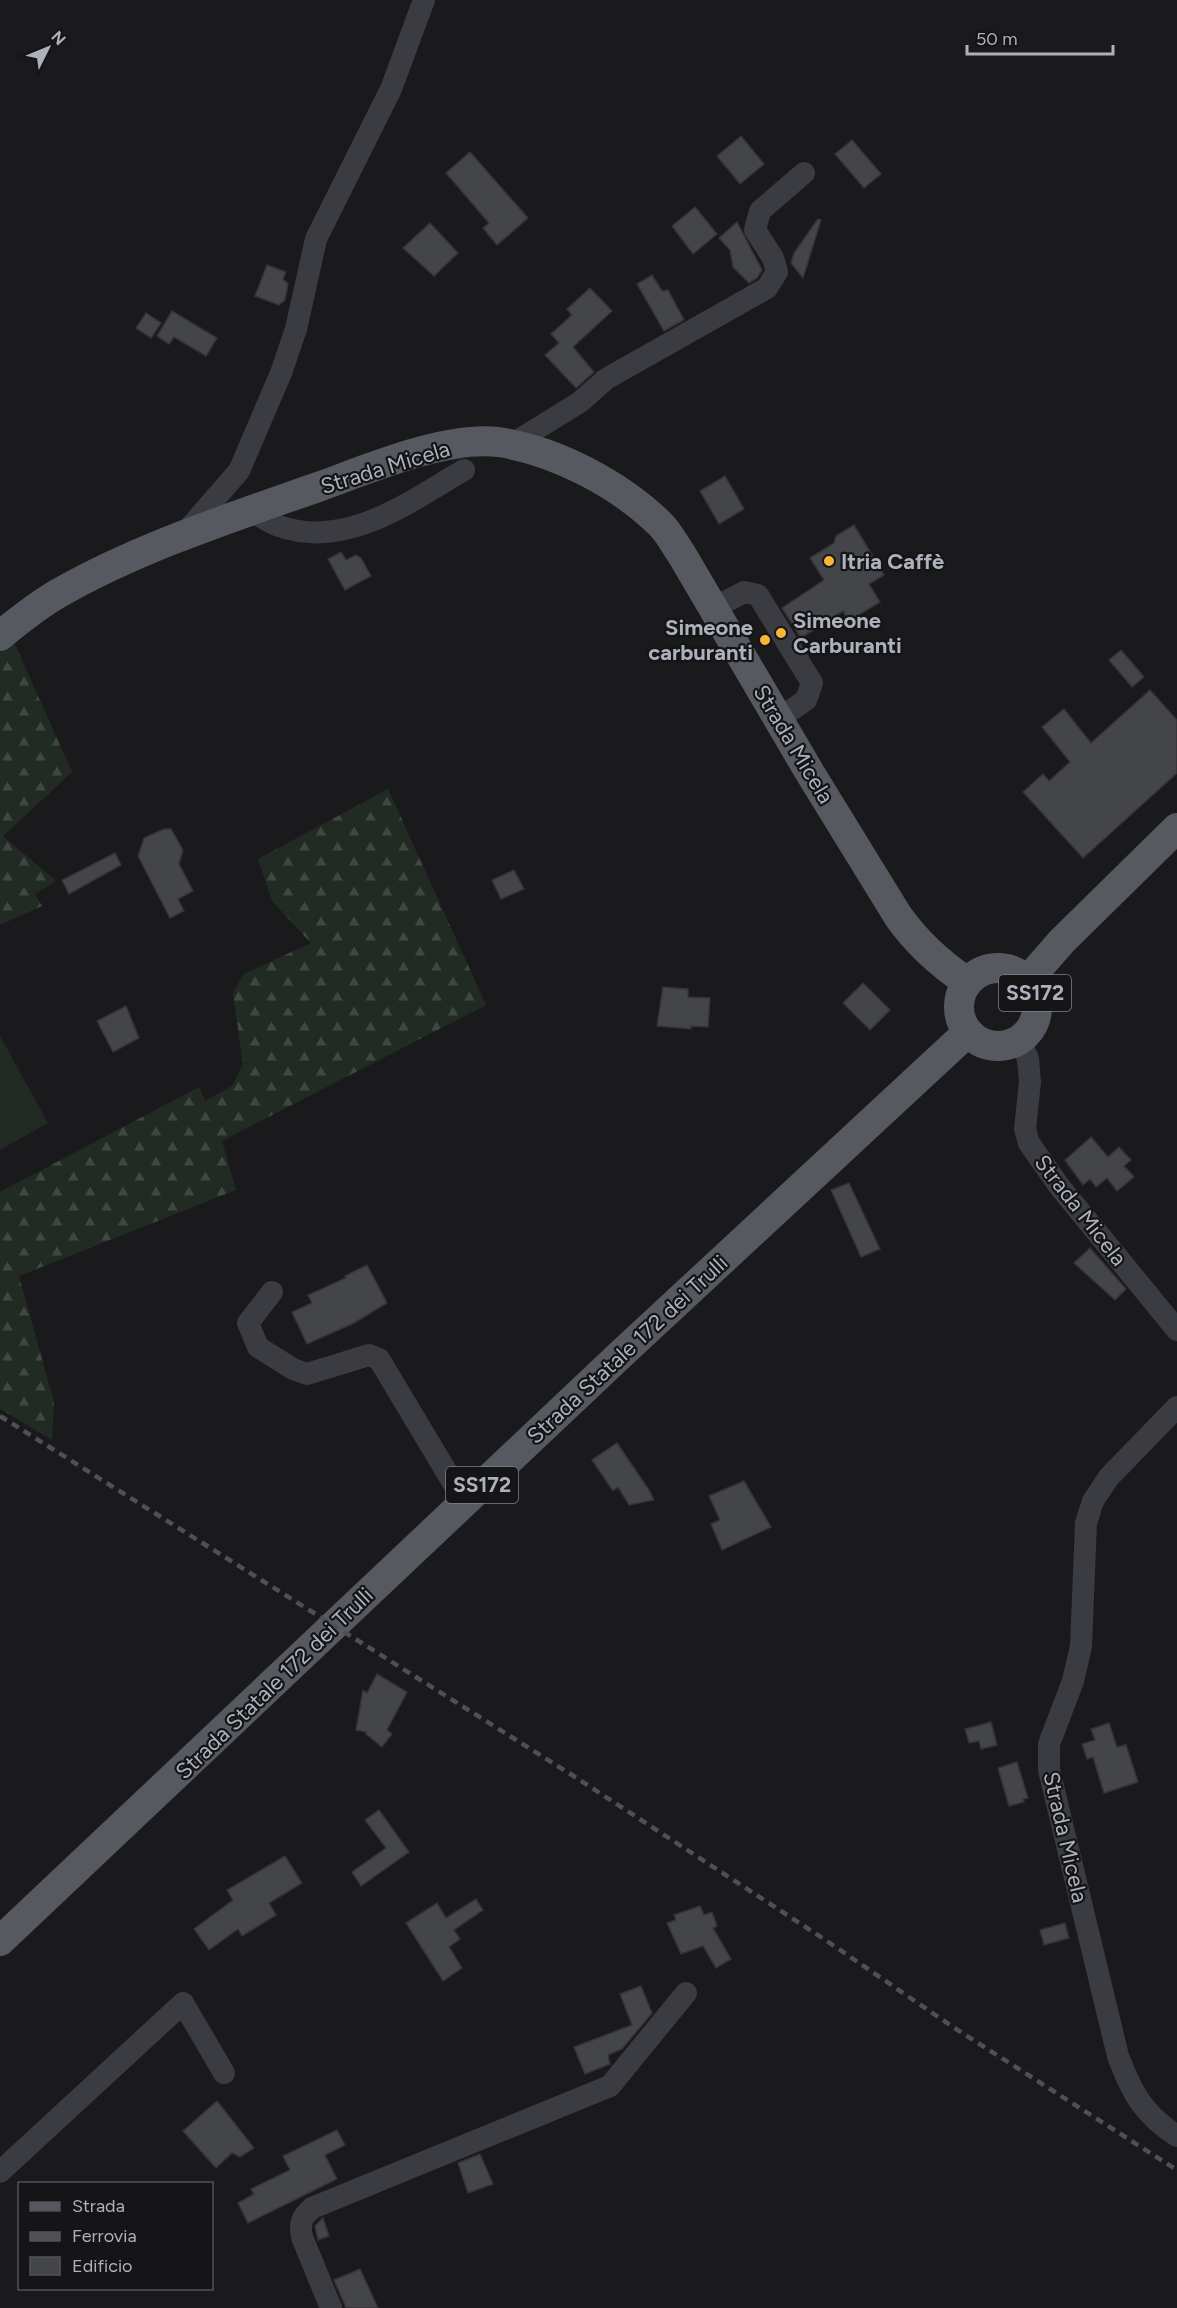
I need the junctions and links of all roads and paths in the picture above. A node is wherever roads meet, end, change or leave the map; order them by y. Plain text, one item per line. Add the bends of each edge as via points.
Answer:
1 (424, 0) edge
2 (804, 173) dead end
3 (509, 446) junction
4 (464, 470) dead end
5 (250, 510) junction
6 (184, 534) junction
7 (714, 609) junction
8 (0, 636) edge
9 (778, 718) junction
10 (1177, 828) edge
11 (1027, 981) junction
12 (967, 982) junction
13 (968, 1032) junction
14 (1020, 1040) junction
15 (273, 1292) dead end
16 (1177, 1330) edge
17 (1177, 1407) edge
18 (464, 1501) junction
19 (0, 1941) edge
20 (686, 1993) dead end
21 (224, 2073) dead end
22 (1177, 2136) edge
23 (0, 2172) edge
24 (331, 2308) edge

1 - 6 street via 391,89 316,239 292,340 239,471
2 - 3 street via 760,211 754,230 773,258 777,272 767,288 606,379 580,402
3 - 5 main road, Strada Micela via 497,442 454,445 419,453
3 - 7 main road, Strada Micela via 543,454 598,477 633,500 663,526
4 - 5 street via 378,519 346,530 311,533 279,526
5 - 6 main road, Strada Micela
6 - 8 main road, Strada Micela via 58,594
7 - 9 main road, Strada Micela
7 - 9 street via 744,592 758,594 812,683 806,700
9 - 12 main road, Strada Micela via 914,938
10 - 11 main road, SS172 via 1062,941
11 - 12 main road, SS172 via 1008,969 997,968 986,969
11 - 14 main road, SS172 via 1034,992 1036,1012
12 - 13 main road, SS172 via 958,1007
13 - 14 main road, SS172 via 987,1045 1010,1045
13 - 18 main road, Strada Statale 172 dei Trulli / SS172
14 - 16 street, Strada Micela via 1028,1059 1025,1129 1029,1143 1059,1186
15 - 18 street via 248,1323 258,1347 307,1374 369,1355 379,1359
17 - 22 street, Strada Micela via 1109,1477 1093,1501 1086,1523 1081,1646 1073,1681 1049,1744 1048,1770 1118,2056 1130,2089 1143,2109
18 - 19 main road, Strada Statale 172 dei Trulli / SS172
20 - 24 street via 610,2086 312,2208 303,2216 300,2227
21 - 23 street via 183,2003

